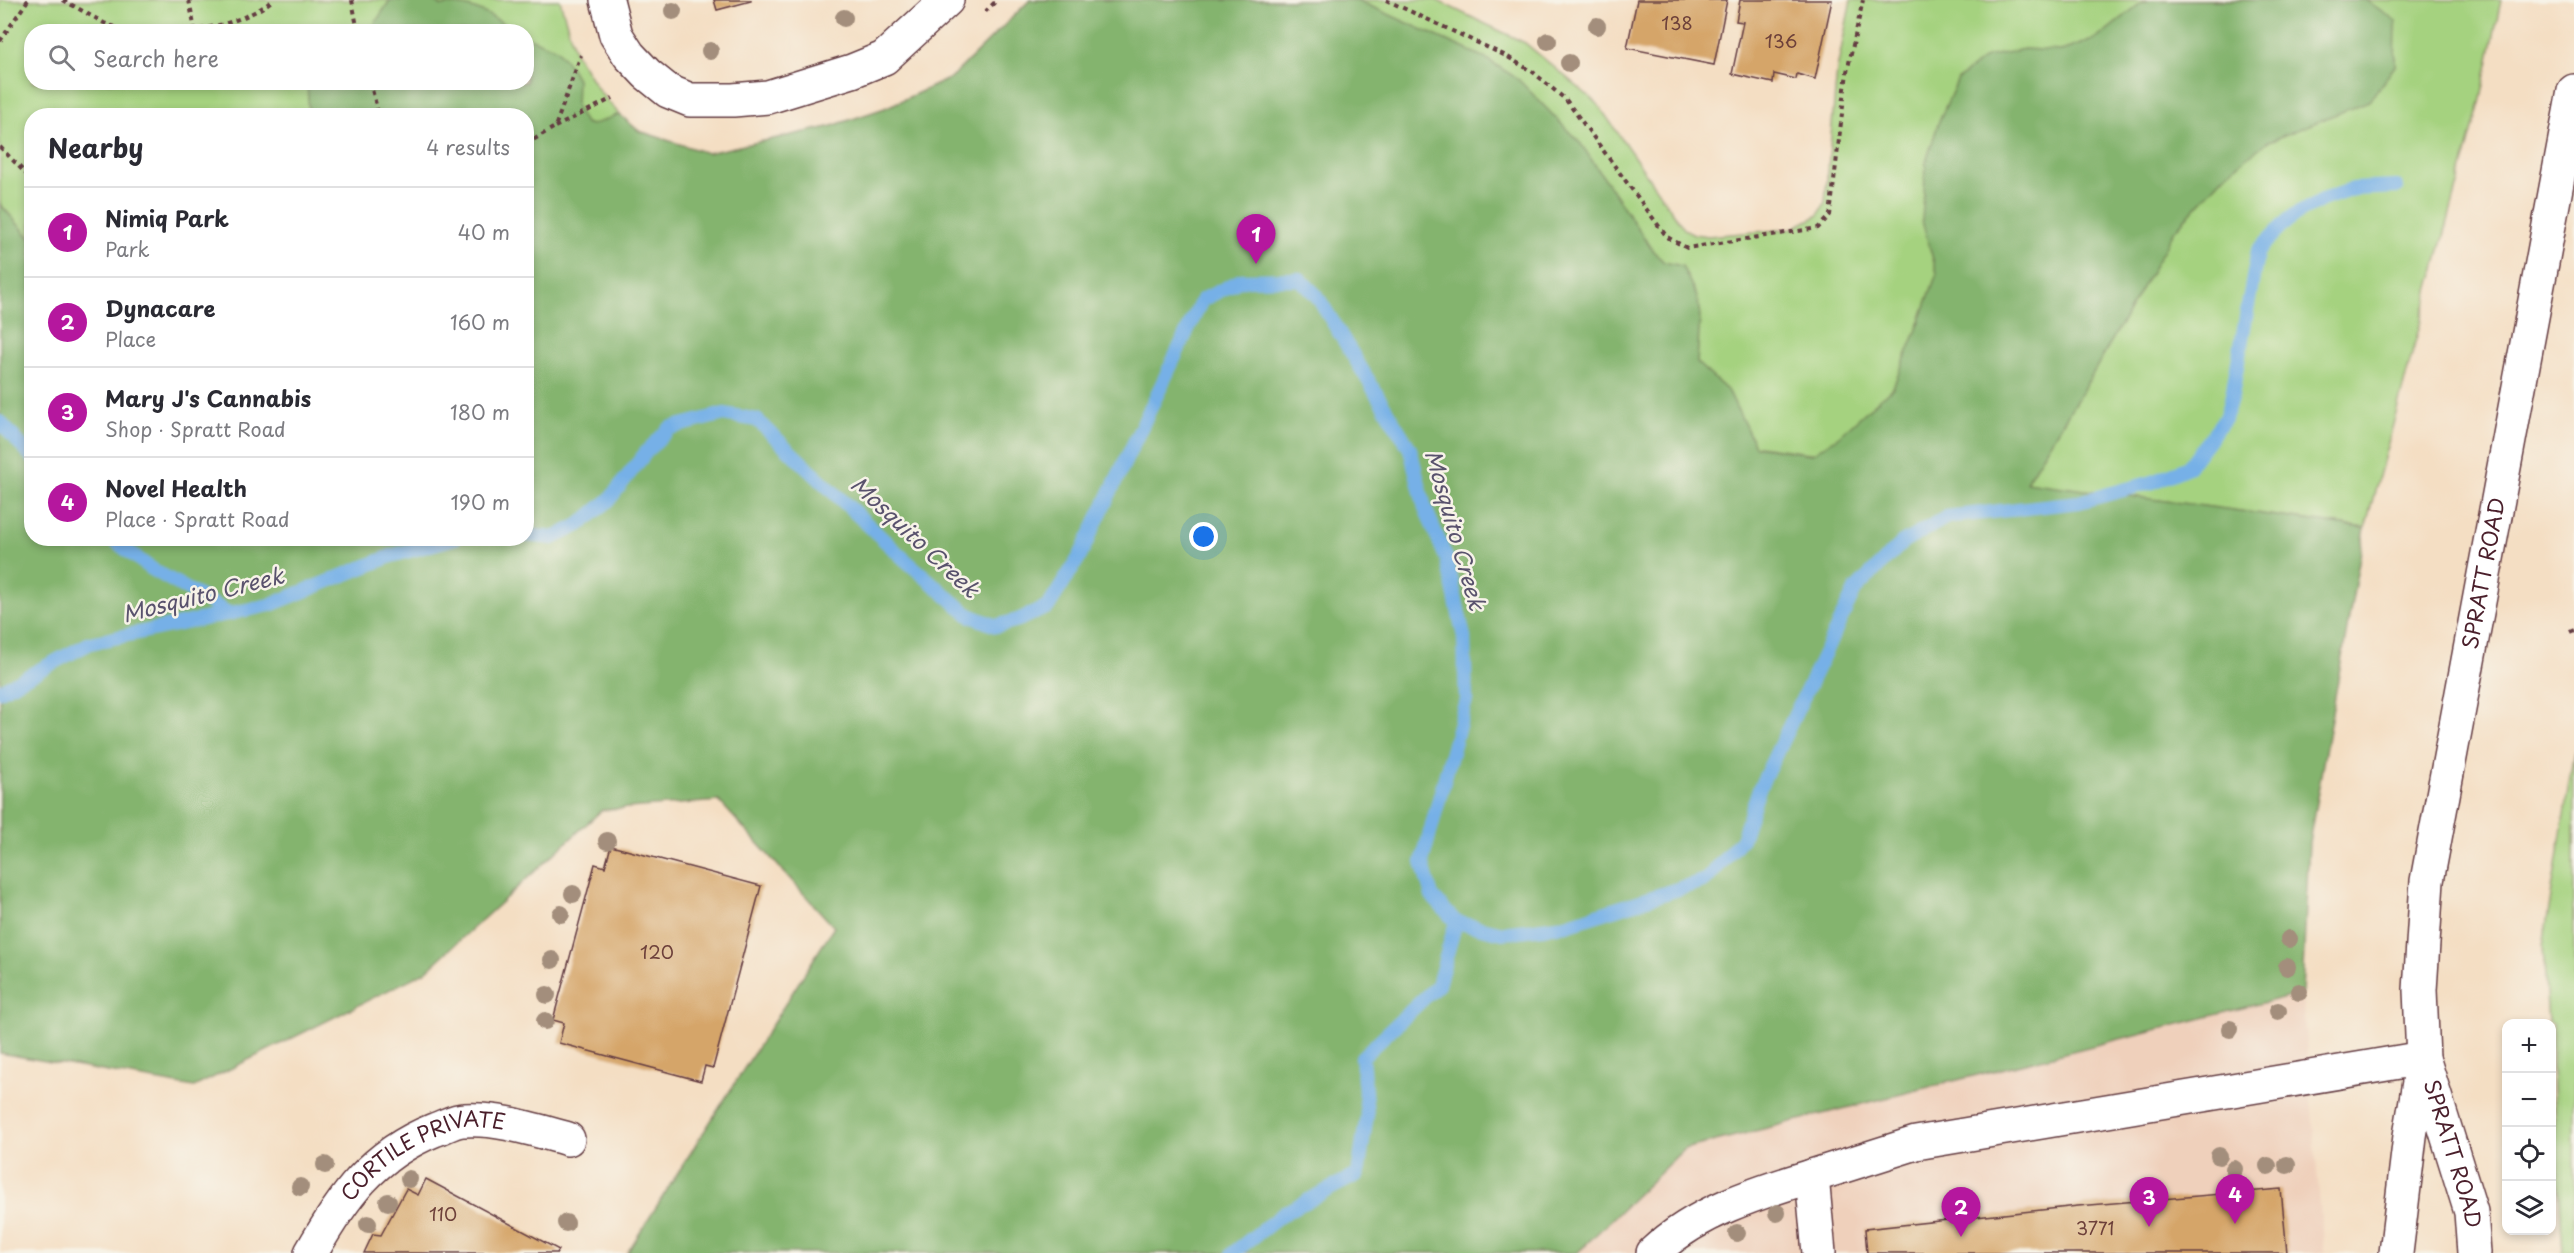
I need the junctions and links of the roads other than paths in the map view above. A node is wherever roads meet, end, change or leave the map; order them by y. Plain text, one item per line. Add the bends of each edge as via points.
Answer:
1 (607, 0) edge
2 (947, 0) edge
3 (2574, 92) edge
4 (2423, 1058) junction
5 (568, 1138) dead end
6 (1812, 1176) junction
7 (311, 1253) edge
8 (1653, 1253) edge
9 (1819, 1253) edge
10 (2396, 1253) edge
11 (2474, 1253) edge

1 - 2 street via 616,35 647,74 669,91 690,100 733,100 768,97 884,58
3 - 4 street, SPRATT ROAD via 2427,881 2420,990
4 - 6 street via 1916,1143
4 - 10 street, SPRATT ROAD
4 - 11 street, SPRATT ROAD via 2471,1212
5 - 7 street, CORTILE PRIVATE via 484,1120 461,1120 426,1134 395,1148 347,1195
6 - 8 street via 1751,1194 1673,1234
6 - 9 street

